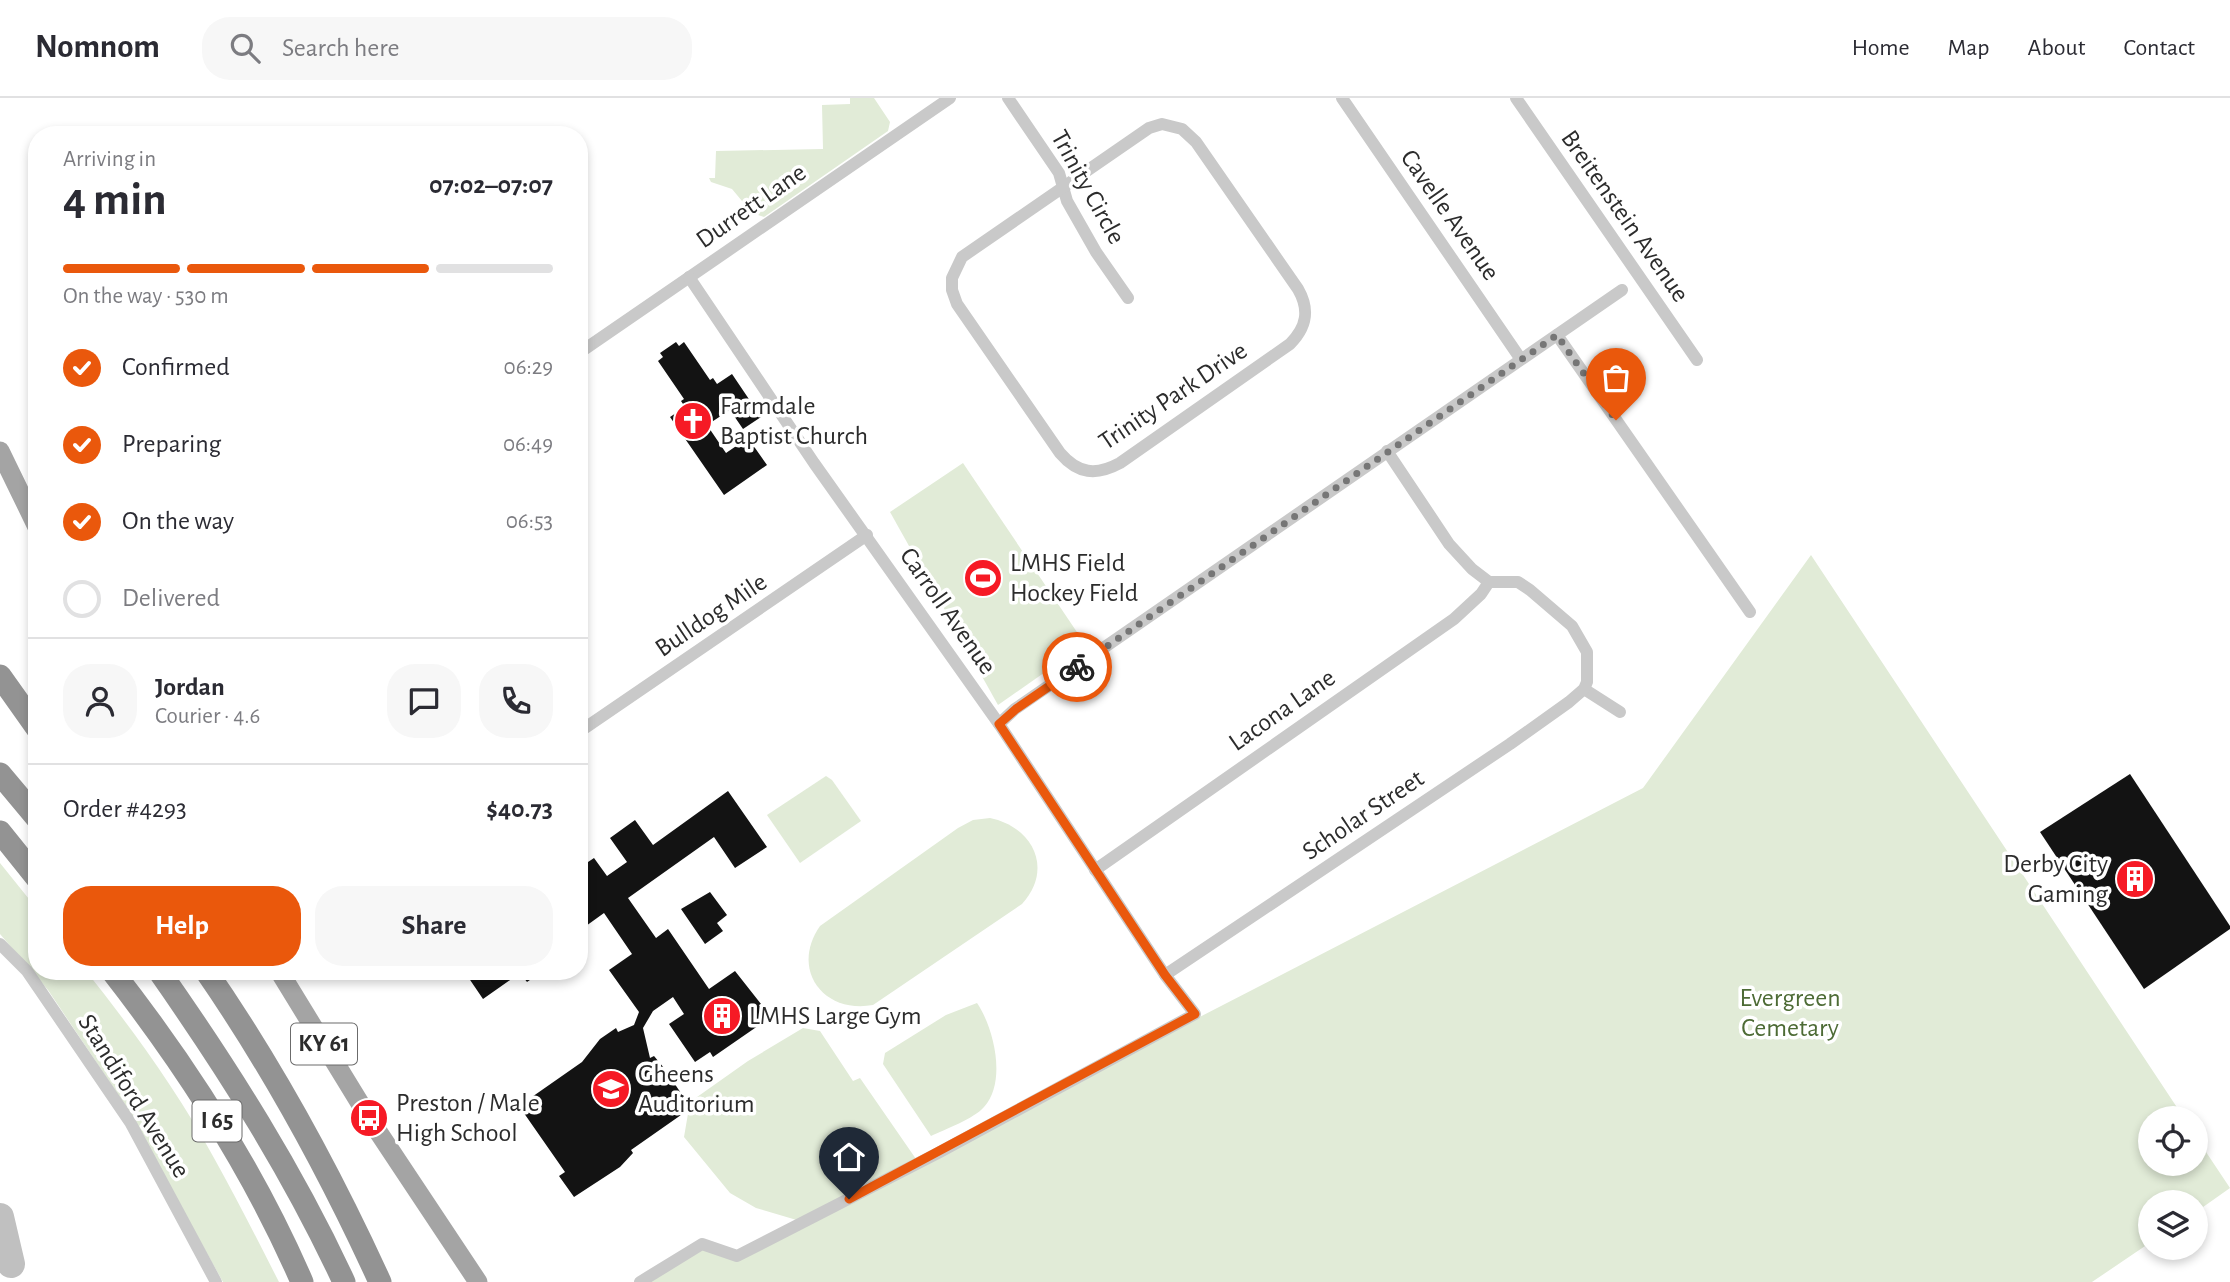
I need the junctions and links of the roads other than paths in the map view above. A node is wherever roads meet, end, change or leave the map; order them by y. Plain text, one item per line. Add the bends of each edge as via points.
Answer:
1 (950, 98) edge
2 (1007, 98) edge
3 (1342, 98) edge
4 (1516, 98) edge
5 (1063, 186) junction
6 (689, 277) junction
7 (1622, 290) dead end
8 (1128, 298) dead end
9 (1557, 335) junction
10 (588, 347) edge
11 (1520, 358) junction
12 (1697, 360) dead end
13 (0, 451) edge
14 (1387, 451) junction
15 (28, 509) edge
16 (867, 535) junction
17 (1489, 582) junction
18 (1750, 612) dead end
19 (0, 676) edge
20 (1584, 689) junction
21 (1620, 712) dead end
22 (28, 715) edge
23 (999, 724) junction
24 (588, 726) edge
25 (0, 774) edge
26 (28, 807) edge
27 (0, 832) edge
28 (28, 866) edge
29 (1096, 870) junction
30 (0, 944) edge
31 (28, 972) edge
32 (1165, 975) junction
33 (33, 980) edge
34 (119, 980) edge
35 (165, 980) edge
36 (212, 980) edge
37 (285, 980) edge
38 (216, 1282) edge
39 (303, 1282) edge
40 (344, 1282) edge
41 (380, 1282) edge
42 (478, 1282) edge
43 (640, 1282) edge

1 - 6 street, Durrett Lane
2 - 5 street, Trinity Circle via 1059,173
3 - 11 street, Cavelle Avenue
4 - 12 street, Breitenstein Avenue
5 - 5 street, Trinity Park Drive via 962,257 954,271 952,290 972,328 1060,453 1073,467 1100,471 1120,463 1290,344 1304,325 1306,310 1298,289 1196,142 1182,129 1162,124 1149,128
5 - 8 street, Trinity Circle via 1096,252
6 - 10 street, Durrett Lane
6 - 16 street, Carroll Avenue
7 - 9 street
9 - 11 street
9 - 18 street
11 - 14 street
13 - 15 main road
14 - 17 street via 1454,550
14 - 23 street
16 - 23 street, Carroll Avenue
16 - 24 street, Bulldog Mile
17 - 20 street via 1518,582 1572,626 1587,652
17 - 29 street, Lacona Lane via 1454,619
19 - 22 highway
20 - 21 street
20 - 32 street, Scholar Street via 1510,744
23 - 29 street, Carroll Avenue
25 - 26 highway
27 - 28 highway
29 - 32 street, Carroll Avenue
30 - 31 street, Standiford Avenue
32 - 43 street via 1195,1014 737,1256 702,1244
33 - 38 street, Standiford Avenue via 130,1122
34 - 39 highway, I 65 via 206,1103
35 - 40 highway, I 65 via 264,1130
36 - 41 highway via 328,1177
37 - 42 main road, KY 61

